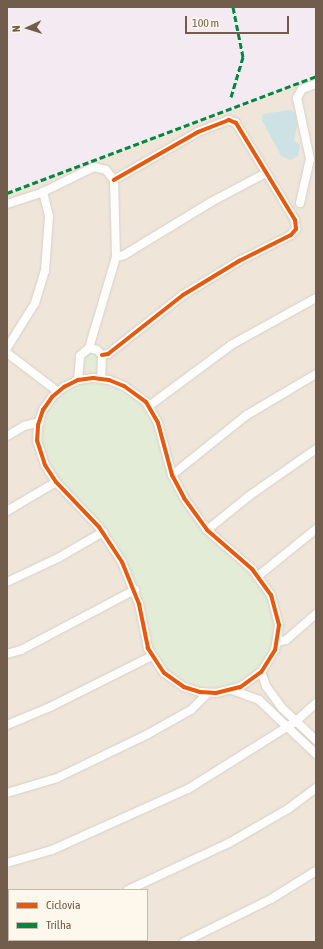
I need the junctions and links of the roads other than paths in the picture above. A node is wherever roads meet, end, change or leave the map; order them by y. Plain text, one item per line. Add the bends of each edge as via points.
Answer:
1 (316, 84) edge
2 (313, 160) edge
3 (266, 173) junction
4 (114, 180) junction
5 (43, 192) junction
6 (300, 203) dead end
7 (7, 204) edge
8 (116, 257) junction
9 (316, 298) edge
10 (7, 348) edge
11 (89, 348) junction
12 (7, 353) edge
13 (102, 355) junction
14 (316, 374) edge
15 (101, 378) junction
16 (78, 380) junction
17 (57, 391) junction
18 (149, 406) junction
19 (40, 422) junction
20 (7, 436) edge
21 (316, 450) edge
22 (172, 475) junction
23 (56, 482) junction
24 (7, 511) edge
25 (316, 529) edge
26 (208, 530) junction
27 (103, 532) junction
28 (258, 576) junction
29 (7, 582) edge
30 (134, 590) junction
31 (316, 614) edge
32 (277, 642) junction
33 (7, 654) edge
34 (152, 656) junction
35 (261, 672) junction
36 (232, 690) junction
37 (208, 693) junction
38 (316, 703) edge
39 (295, 722) junction
40 (7, 725) edge
41 (286, 727) junction
42 (316, 740) edge
43 (316, 754) edge
44 (316, 788) edge
45 (7, 793) edge
46 (7, 863) edge
47 (316, 871) edge
48 (130, 889) edge
49 (195, 940) edge
50 (184, 942) edge

1 - 2 street via 298,93
2 - 6 street
3 - 4 street via 236,123 229,120 198,132
3 - 8 street via 211,202 124,255
3 - 13 street via 295,220 296,229 291,235 239,261 183,296 108,354
4 - 5 street via 106,170 94,167
4 - 8 street
5 - 7 street
5 - 10 street via 49,216 45,271 35,303
8 - 11 street
9 - 18 street via 231,345
11 - 13 street via 97,350
11 - 16 street via 80,356
12 - 17 street
13 - 15 street
14 - 22 street via 247,415
15 - 16 street
15 - 18 street via 124,386
16 - 17 street
17 - 19 street via 47,403
18 - 22 street via 161,430
19 - 20 street via 24,426
19 - 23 street via 37,433 38,449
21 - 26 street via 249,496
22 - 26 street via 188,504
23 - 24 street
23 - 27 street
25 - 28 street
26 - 28 street
27 - 29 street via 58,558
27 - 30 street via 122,562
28 - 32 street via 270,592 277,609
30 - 33 street via 21,650
30 - 34 street
31 - 32 street via 286,640
32 - 35 street via 271,658
34 - 37 street via 164,674 177,684
34 - 40 street via 50,707
35 - 36 street via 248,683
35 - 39 street via 276,701
36 - 37 street
36 - 41 street via 259,700
37 - 45 street via 190,710 148,734 57,778
38 - 39 street
39 - 41 street
39 - 42 street
41 - 43 street
41 - 46 street via 232,763 151,808 52,850
44 - 48 street via 288,809 229,843
47 - 49 street via 271,899
49 - 50 street

